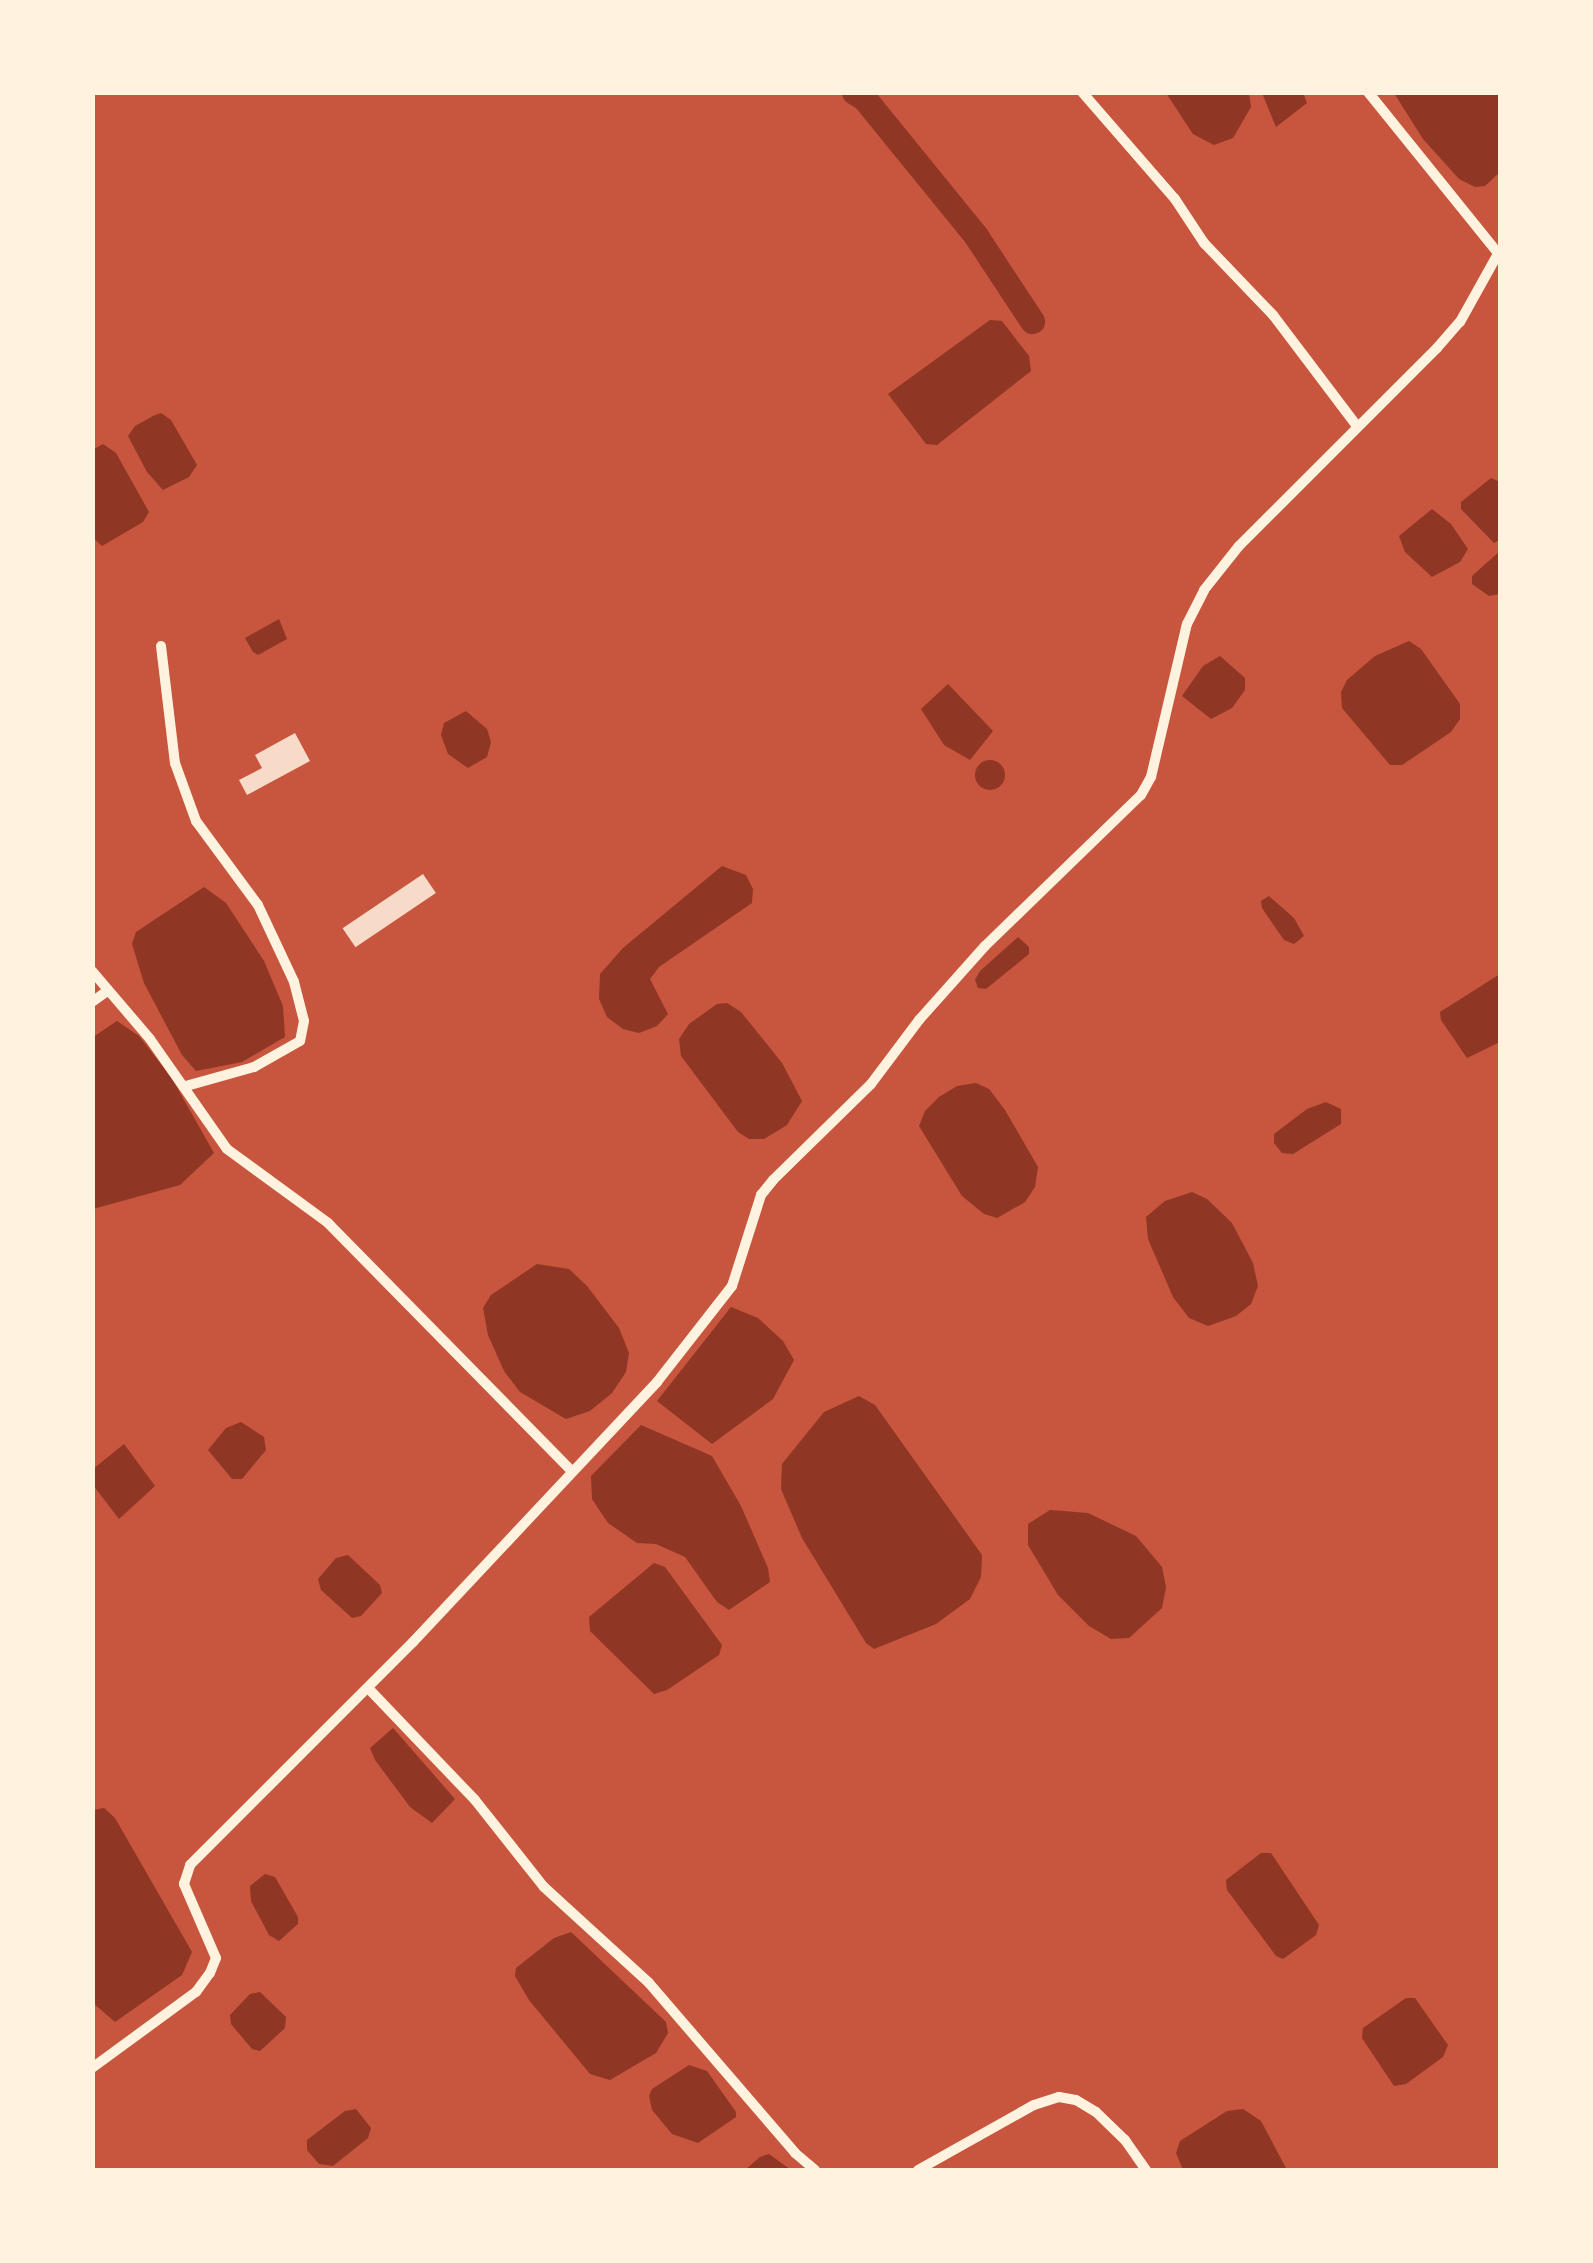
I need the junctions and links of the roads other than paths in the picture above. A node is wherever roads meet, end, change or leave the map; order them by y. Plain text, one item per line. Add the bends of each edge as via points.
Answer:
1 (1082, 92) edge
2 (1368, 92) edge
3 (1499, 252) edge
4 (1356, 426) junction
5 (161, 646) dead end
6 (92, 971) edge
7 (108, 991) junction
8 (92, 1002) edge
9 (186, 1086) junction
10 (572, 1471) junction
11 (368, 1688) junction
12 (92, 2068) edge
13 (815, 2170) edge
14 (918, 2170) edge
15 (1146, 2170) edge

1 - 4 street via 1175,198 1204,244 1272,315
2 - 3 street
3 - 4 street via 1460,322
4 - 10 street via 1204,590 1187,624 1141,795 985,946 871,1084 773,1180 761,1195 732,1286 657,1382
5 - 9 street via 175,764 196,820 258,905 294,982 304,1021 300,1041 254,1068
6 - 7 street
7 - 8 street
7 - 9 street
9 - 10 street via 227,1149 339,1233
10 - 11 street
11 - 12 street via 190,1866 184,1884 216,1958 210,1973 196,1992
11 - 13 street via 475,1800 544,1887 649,1983
14 - 15 street via 1059,2097 1096,2112

